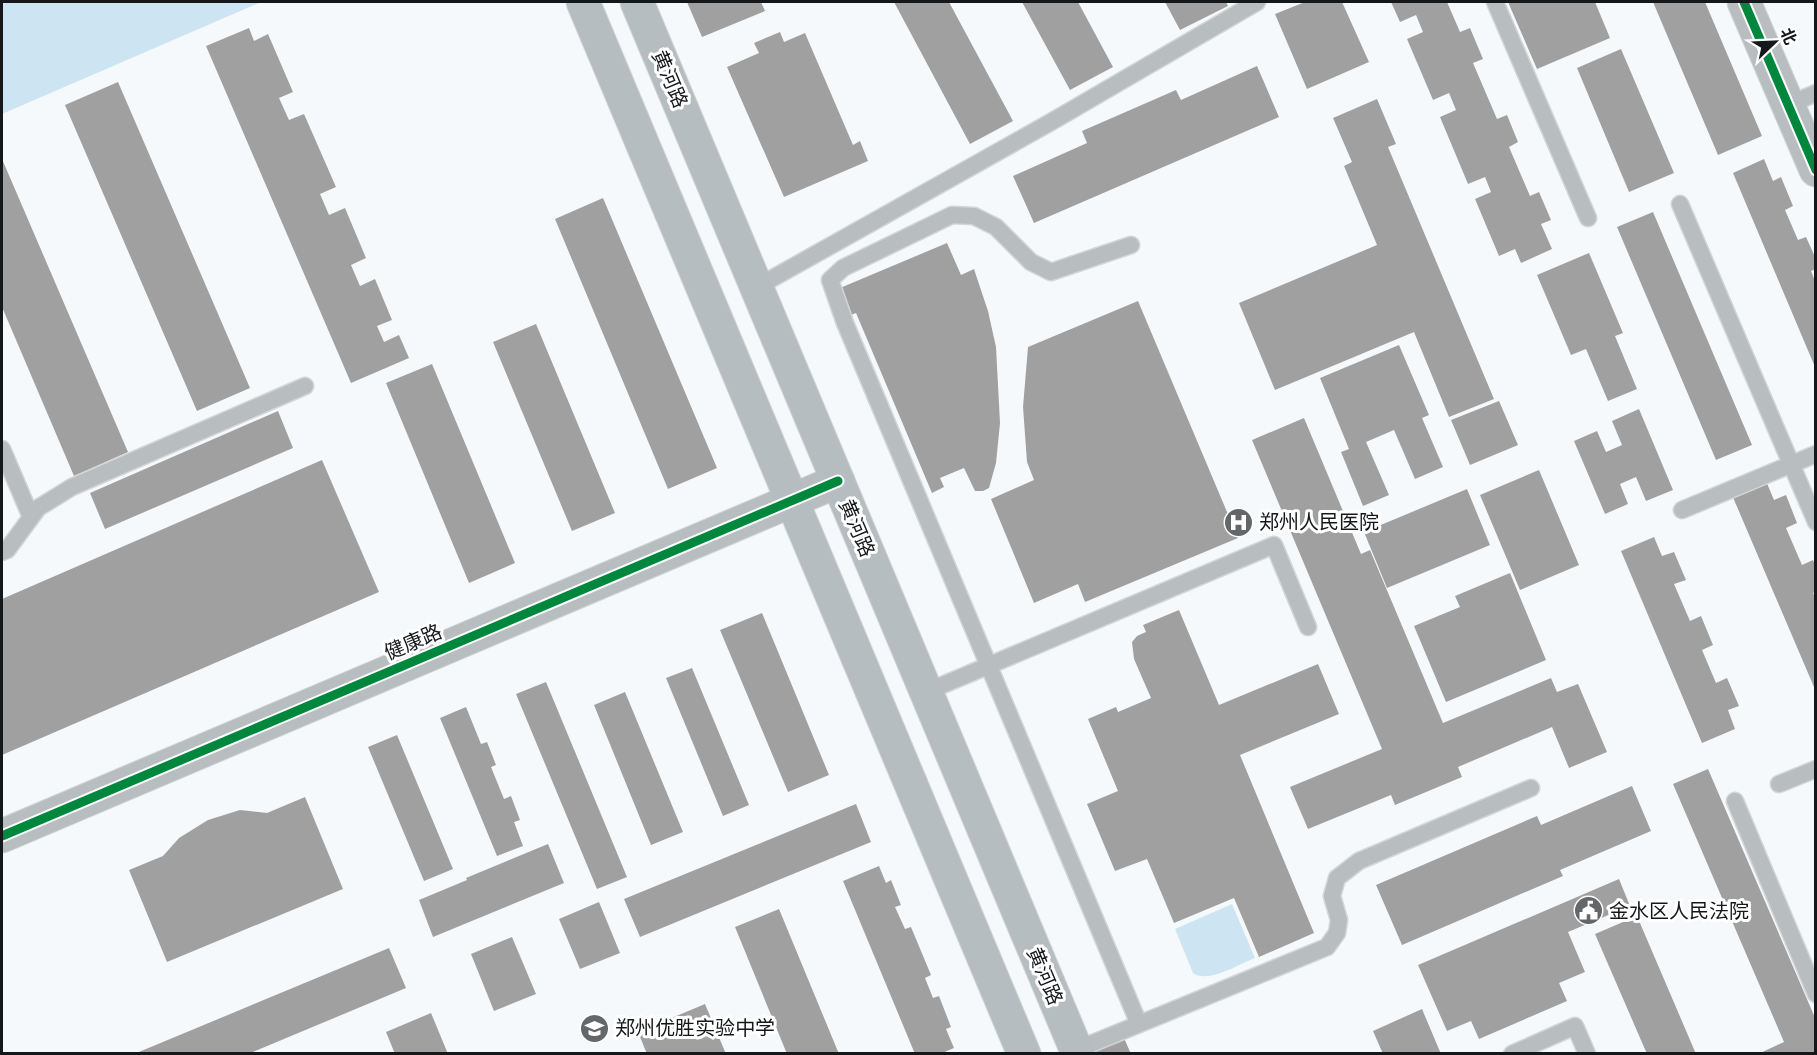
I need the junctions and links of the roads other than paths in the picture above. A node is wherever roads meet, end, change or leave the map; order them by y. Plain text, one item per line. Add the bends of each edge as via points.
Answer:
1 (583, 2) edge
2 (637, 2) edge
3 (1257, 2) edge
4 (1496, 2) edge
5 (1744, 2) edge
6 (1802, 99) edge
7 (1815, 170) edge
8 (1680, 204) dead end
9 (1588, 218) dead end
10 (1131, 245) dead end
11 (757, 287) junction
12 (305, 386) dead end
13 (2, 449) edge
14 (1815, 454) edge
15 (1791, 464) junction
16 (838, 482) junction
17 (792, 501) junction
18 (1682, 510) dead end
19 (31, 517) junction
20 (1815, 522) edge
21 (2, 552) edge
22 (1308, 627) dead end
23 (989, 665) junction
24 (926, 692) junction
25 (1815, 769) edge
26 (1779, 784) dead end
27 (1531, 788) dead end
28 (1734, 801) dead end
29 (2, 836) edge
30 (1815, 994) edge
31 (1139, 1024) junction
32 (1077, 1052) edge
33 (1024, 1053) edge
34 (1512, 1053) edge
35 (1587, 1053) edge

1 - 17 main road
2 - 11 main road, 黄河路
3 - 11 lane
4 - 9 lane
5 - 6 street
6 - 7 street
8 - 15 lane
10 - 23 lane via 1051,272 1031,262 996,228 974,216 952,215 843,268 830,280
11 - 16 main road, 黄河路
12 - 19 lane via 72,487 38,508
13 - 19 lane
14 - 15 lane
15 - 18 lane
15 - 20 lane
16 - 17 street, 健康路
16 - 24 main road, 黄河路
17 - 29 street, 健康路
17 - 33 main road
19 - 21 lane
22 - 23 lane via 1274,545
23 - 24 lane
23 - 31 lane
24 - 32 main road, 黄河路
25 - 26 lane
27 - 31 lane via 1359,861 1337,878 1332,897 1339,920 1337,933 1327,947
28 - 30 lane
31 - 32 lane
34 - 35 lane via 1575,1026

